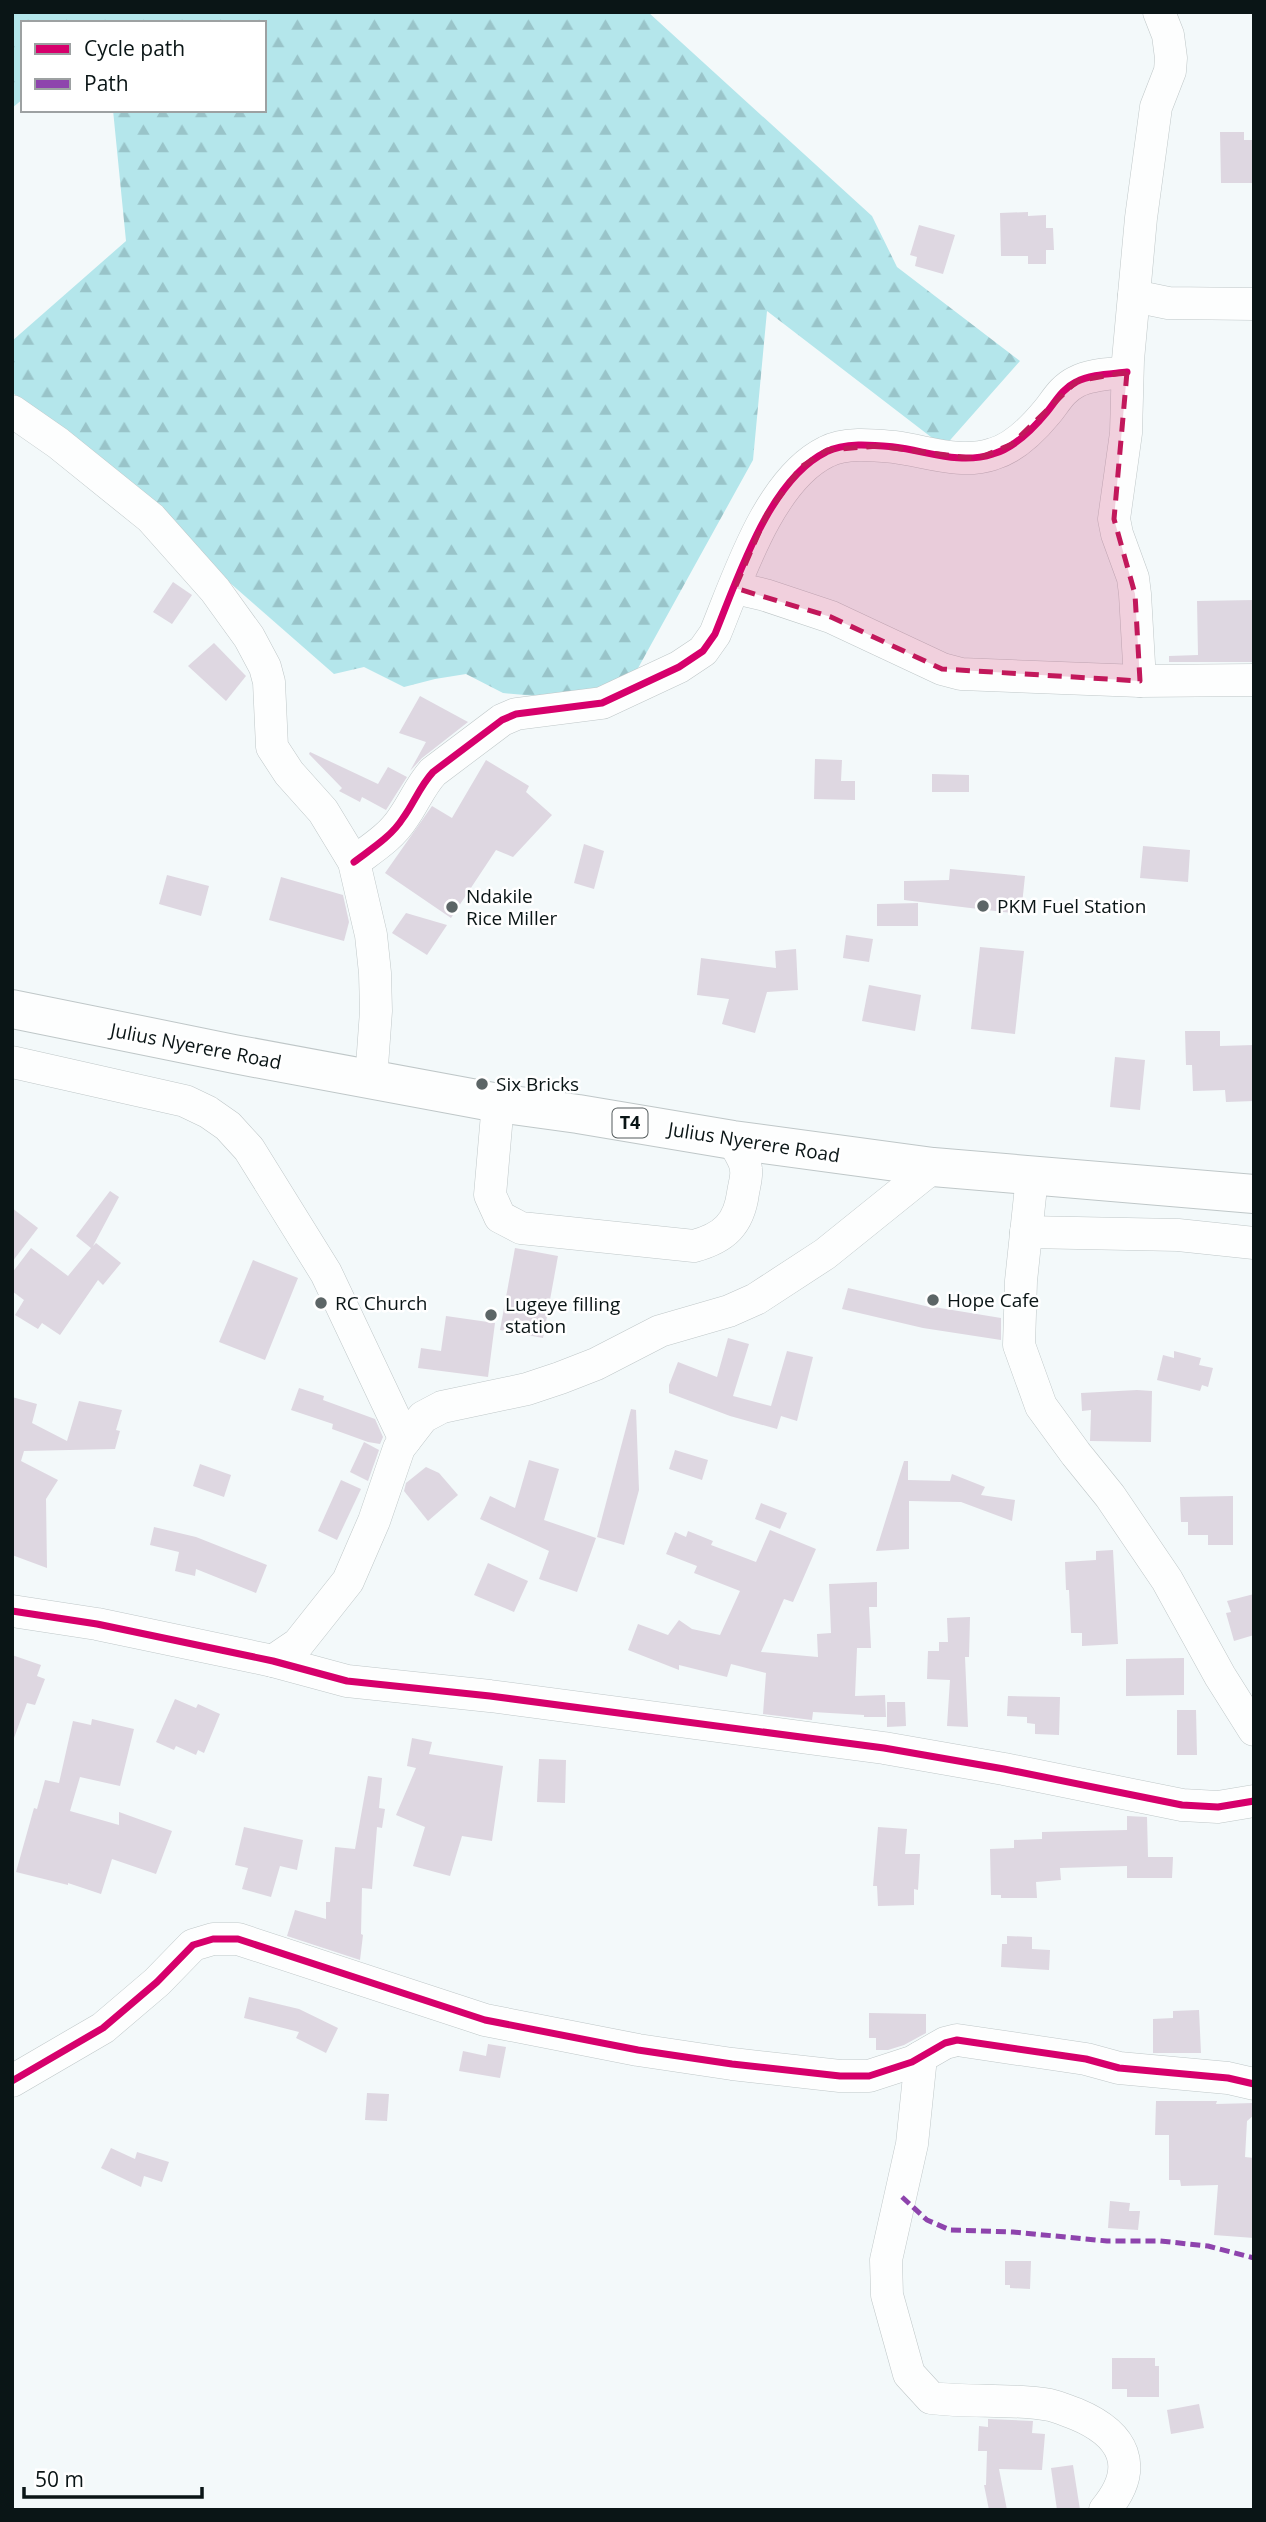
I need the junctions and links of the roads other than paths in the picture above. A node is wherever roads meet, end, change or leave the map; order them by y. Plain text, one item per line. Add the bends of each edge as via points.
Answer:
1 (1159, 12) edge
2 (1134, 296) junction
3 (1254, 304) edge
4 (1128, 372) junction
5 (12, 411) edge
6 (735, 589) junction
7 (1254, 680) edge
8 (1140, 681) junction
9 (354, 862) junction
10 (12, 1009) edge
11 (12, 1062) edge
12 (371, 1080) junction
13 (498, 1103) junction
14 (733, 1140) junction
15 (933, 1167) junction
16 (1032, 1177) junction
17 (1254, 1194) edge
18 (1026, 1232) junction
19 (1254, 1244) edge
20 (405, 1440) junction
21 (12, 1611) edge
22 (273, 1661) junction
23 (1254, 1730) edge
24 (1254, 1801) edge
25 (921, 2057) junction
26 (12, 2081) edge
27 (1254, 2084) edge
28 (1105, 2510) edge

1 - 2 street via 1168,35 1170,71 1156,107
2 - 3 street via 1168,303
2 - 4 street
4 - 6 street via 1077,381 1012,444 977,458 956,459 878,446 827,450 801,467 767,514
4 - 8 street via 1126,433 1114,519 1134,586
5 - 9 street via 151,518 239,621 265,667 272,747 277,758 323,811
6 - 8 street via 831,617 942,670
6 - 9 street via 703,651 602,703 502,720 433,772 402,820
7 - 8 street
9 - 12 street via 375,973
10 - 12 highway, Julius Nyerere Road / T4
11 - 20 street via 185,1101 228,1126 249,1149 326,1273
12 - 13 highway, Julius Nyerere Road / T4
13 - 14 highway, Julius Nyerere Road / T4
13 - 14 street via 490,1195 500,1217 521,1228 694,1246 708,1242 737,1219 741,1204 747,1169
14 - 15 highway, Julius Nyerere Road / T4
15 - 16 highway, Julius Nyerere Road / T4
15 - 20 street via 825,1254 756,1299 660,1331 560,1378 442,1407 423,1417
16 - 17 highway, Julius Nyerere Road / T4
16 - 18 street
18 - 19 street via 1178,1236
18 - 23 street via 1019,1345 1041,1406 1167,1580
20 - 22 street via 391,1465 374,1521 348,1581 298,1644
21 - 22 street
22 - 24 street via 359,1683 884,1748 1182,1805 1218,1807
25 - 26 street via 869,2076 840,2076 638,2050 485,2020 238,1939 213,1939 193,1945 103,2028
25 - 27 street via 945,2043 975,2041 1143,2072
25 - 28 street via 906,2175 886,2260 887,2295 909,2374 931,2398 1054,2406 1113,2437 1122,2449 1125,2465 1116,2497

